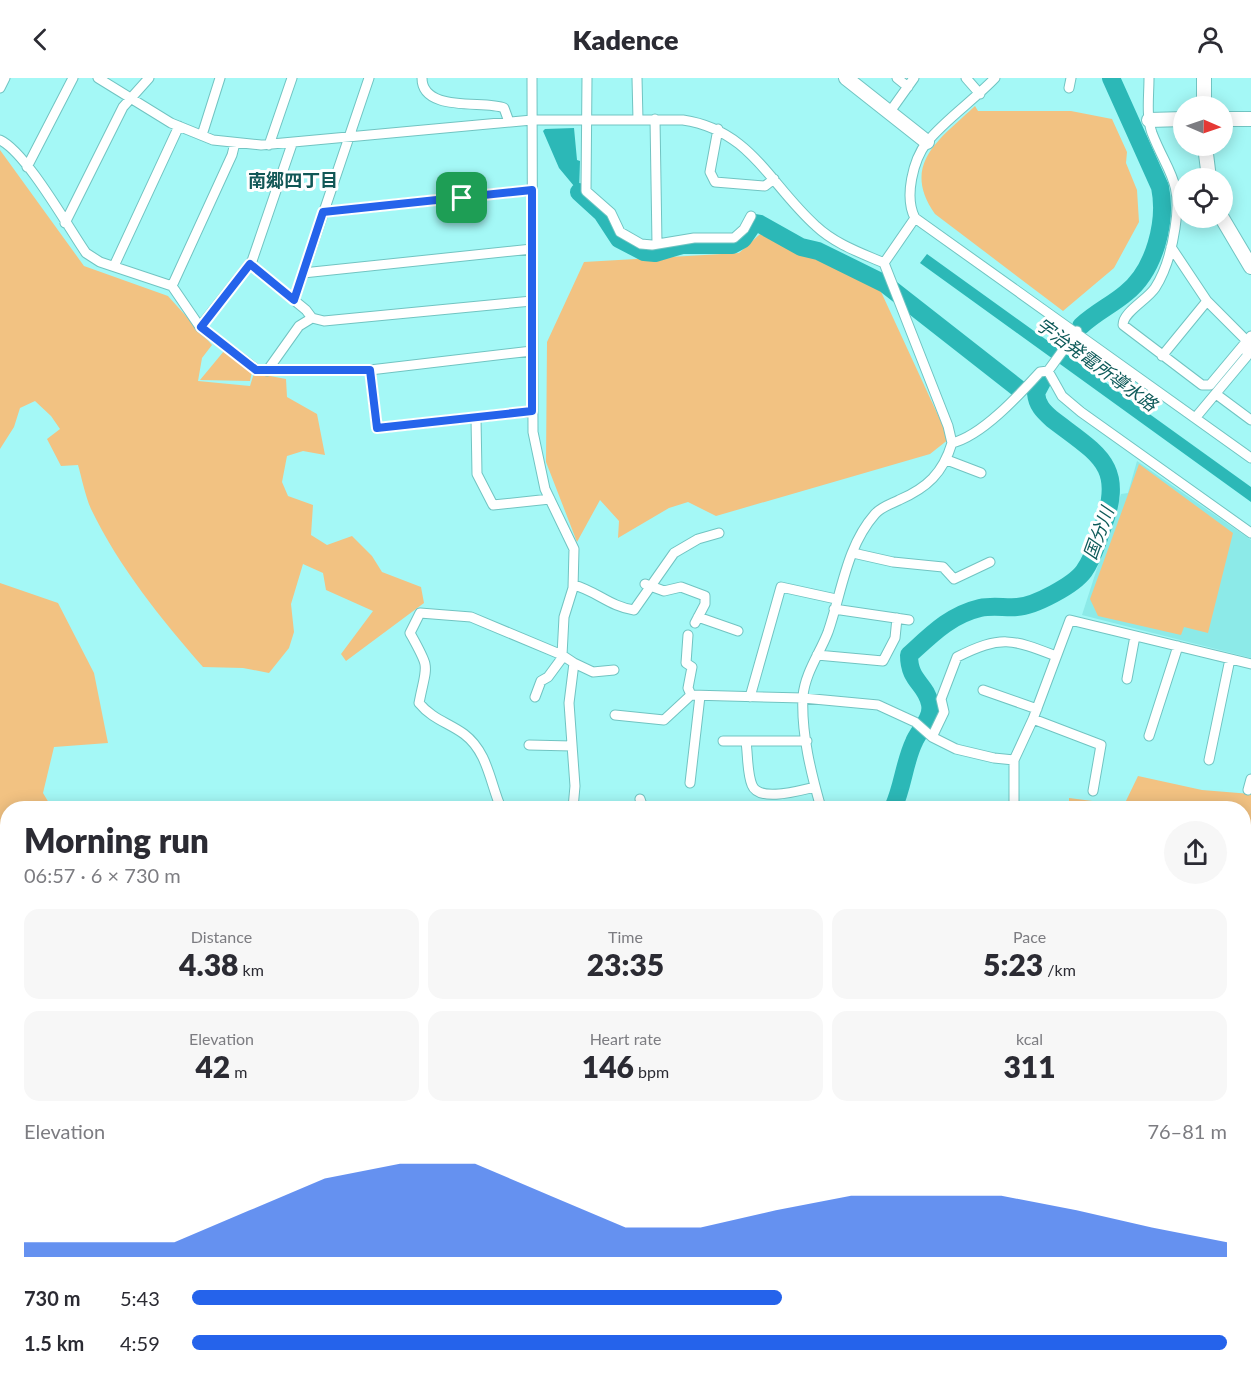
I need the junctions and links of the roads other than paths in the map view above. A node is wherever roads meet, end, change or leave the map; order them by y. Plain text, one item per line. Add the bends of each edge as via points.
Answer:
1 (5, 78) edge
2 (74, 78) edge
3 (98, 78) edge
4 (149, 78) edge
5 (220, 78) edge
6 (292, 78) edge
7 (369, 78) edge
8 (422, 78) edge
9 (532, 78) edge
10 (587, 78) edge
11 (638, 78) edge
12 (846, 78) edge
13 (897, 78) edge
14 (914, 78) edge
15 (966, 78) edge
16 (995, 78) edge
17 (1149, 78) edge
18 (1204, 78) edge
19 (908, 87) junction
20 (0, 88) edge
21 (980, 94) junction
22 (1204, 96) edge
23 (131, 100) junction
24 (889, 113) junction
25 (508, 119) dead end
26 (1173, 119) edge
27 (1233, 119) edge
28 (1251, 119) edge
29 (532, 120) junction
30 (586, 120) junction
31 (638, 120) junction
32 (655, 120) junction
33 (1149, 120) junction
34 (179, 126) junction
35 (718, 129) junction
36 (202, 135) junction
37 (349, 139) junction
38 (0, 140) edge
39 (927, 142) junction
40 (235, 143) junction
41 (292, 144) junction
42 (269, 145) junction
43 (27, 167) junction
44 (774, 179) junction
45 (532, 190) junction
46 (323, 212) junction
47 (751, 216) dead end
48 (915, 218) junction
49 (65, 223) junction
50 (1228, 228) edge
51 (657, 244) junction
52 (1172, 247) junction
53 (532, 249) junction
54 (884, 263) junction
55 (250, 264) junction
56 (114, 267) junction
57 (1251, 267) edge
58 (303, 273) junction
59 (172, 286) junction
60 (294, 300) junction
61 (532, 301) junction
62 (1207, 301) junction
63 (312, 318) junction
64 (201, 327) junction
65 (1077, 331) junction
66 (1250, 341) edge
67 (532, 351) junction
68 (1162, 356) junction
69 (370, 370) junction
70 (267, 371) junction
71 (1048, 372) junction
72 (1216, 394) junction
73 (532, 411) junction
74 (476, 417) junction
75 (1196, 417) junction
76 (1251, 420) edge
77 (952, 443) junction
78 (1251, 458) edge
79 (947, 460) junction
80 (981, 473) dead end
81 (550, 499) junction
82 (719, 533) dead end
83 (1251, 533) edge
84 (853, 553) junction
85 (990, 562) dead end
86 (574, 585) junction
87 (647, 585) junction
88 (836, 599) junction
89 (834, 609) junction
90 (897, 618) junction
91 (909, 620) dead end
92 (738, 631) dead end
93 (688, 634) dead end
94 (1135, 636) junction
95 (1178, 646) junction
96 (817, 655) junction
97 (562, 656) junction
98 (1056, 656) junction
99 (1230, 659) junction
100 (574, 663) junction
101 (1251, 664) edge
102 (614, 670) dead end
103 (1127, 678) dead end
104 (983, 690) dead end
105 (696, 696) junction
106 (535, 697) dead end
107 (750, 697) junction
108 (803, 698) junction
109 (1037, 709) junction
110 (615, 716) dead end
111 (1033, 719) junction
112 (929, 735) junction
113 (1149, 736) dead end
114 (723, 741) dead end
115 (807, 741) junction
116 (746, 742) junction
117 (529, 745) dead end
118 (572, 746) junction
119 (1014, 760) junction
120 (1209, 760) dead end
121 (1251, 779) edge
122 (690, 783) dead end
123 (815, 788) junction
124 (1248, 790) dead end
125 (1094, 792) dead end
126 (499, 801) edge
127 (575, 801) edge
128 (819, 801) edge
129 (1014, 801) edge

1 - 20 street
2 - 43 street
3 - 23 street
4 - 23 street
5 - 36 street
6 - 42 street
7 - 37 street
8 - 25 street via 430,94 439,99 464,106 494,104 504,108
9 - 29 street
10 - 30 street
11 - 31 street
12 - 24 street
13 - 19 street
14 - 19 street
15 - 21 street
16 - 21 street
17 - 33 street
18 - 22 street
19 - 24 street
21 - 39 street
23 - 34 street
23 - 49 street via 123,107
24 - 39 street
26 - 33 street
27 - 28 street
29 - 30 street
29 - 37 street
29 - 45 street
30 - 31 street
30 - 51 street via 586,190 611,213 620,232 630,240
31 - 32 street
32 - 35 street via 691,121
32 - 51 street
33 - 52 street via 1172,173 1178,199
34 - 36 street
34 - 56 street
35 - 44 street via 749,150
35 - 44 street via 710,172 715,182 765,186
36 - 40 street
37 - 41 street
37 - 46 street
38 - 43 street
39 - 48 street via 913,178 910,208
40 - 42 street
40 - 59 street
41 - 42 street
41 - 55 street
43 - 49 street
44 - 54 street via 818,228 839,243
45 - 46 street
45 - 53 street
46 - 58 street
47 - 51 street via 734,238 694,238
48 - 54 street
48 - 65 street
49 - 56 street via 86,253
50 - 57 street
52 - 62 street
52 - 68 street via 1154,289 1122,321 1122,325
53 - 58 street
53 - 61 street
54 - 77 street
55 - 60 street
55 - 64 street
56 - 59 street
58 - 60 street
59 - 64 street
60 - 63 street
61 - 63 street via 324,321
61 - 67 street
62 - 66 street
62 - 68 street
63 - 70 street via 299,326
64 - 70 street via 256,370
65 - 71 street
65 - 75 street
66 - 68 street via 1210,385 1202,385
66 - 72 street via 1247,356
67 - 69 street
67 - 73 street
69 - 70 street
69 - 74 street via 377,428
71 - 77 street via 1040,372 967,439
71 - 83 street via 1062,396 1081,412
72 - 75 street
72 - 76 street
73 - 74 street
73 - 81 street via 533,432
74 - 81 street via 477,474 493,505
75 - 78 street
77 - 79 street
79 - 80 street
79 - 84 street via 930,483 876,513
81 - 86 street via 574,549
82 - 87 street via 698,539 674,553
84 - 85 street via 944,567 954,579
84 - 88 street
86 - 87 street via 592,590 614,606 632,610
86 - 97 street via 564,617
87 - 92 street via 664,591 681,588 705,596 696,620
88 - 89 street
88 - 107 street via 781,587
89 - 90 street
89 - 96 street
90 - 91 street
90 - 96 street via 896,638 882,661
93 - 105 street via 686,663 692,667 688,688
94 - 95 street
94 - 98 street via 1070,620
94 - 103 street
95 - 99 street
95 - 113 street
96 - 108 street via 805,682
97 - 100 street
97 - 106 street via 541,681
97 - 126 street via 459,614 420,613 412,624 410,633 427,664 419,703 428,713 462,733 482,753
98 - 109 street
98 - 112 street via 1019,641 1002,640 957,657 941,699 944,712
99 - 101 street
99 - 120 street
100 - 102 street via 593,672
100 - 118 street via 569,703
104 - 109 street
105 - 107 street
105 - 110 street via 664,720
105 - 122 street
107 - 108 street
108 - 112 street via 878,705 915,722
108 - 115 street
109 - 111 street
111 - 119 street
111 - 125 street via 1101,745
112 - 119 street via 956,749
114 - 116 street
115 - 116 street
115 - 123 street
116 - 123 street via 752,786 759,793 773,795
117 - 118 street
118 - 127 street
119 - 129 street
121 - 124 street
123 - 128 street

